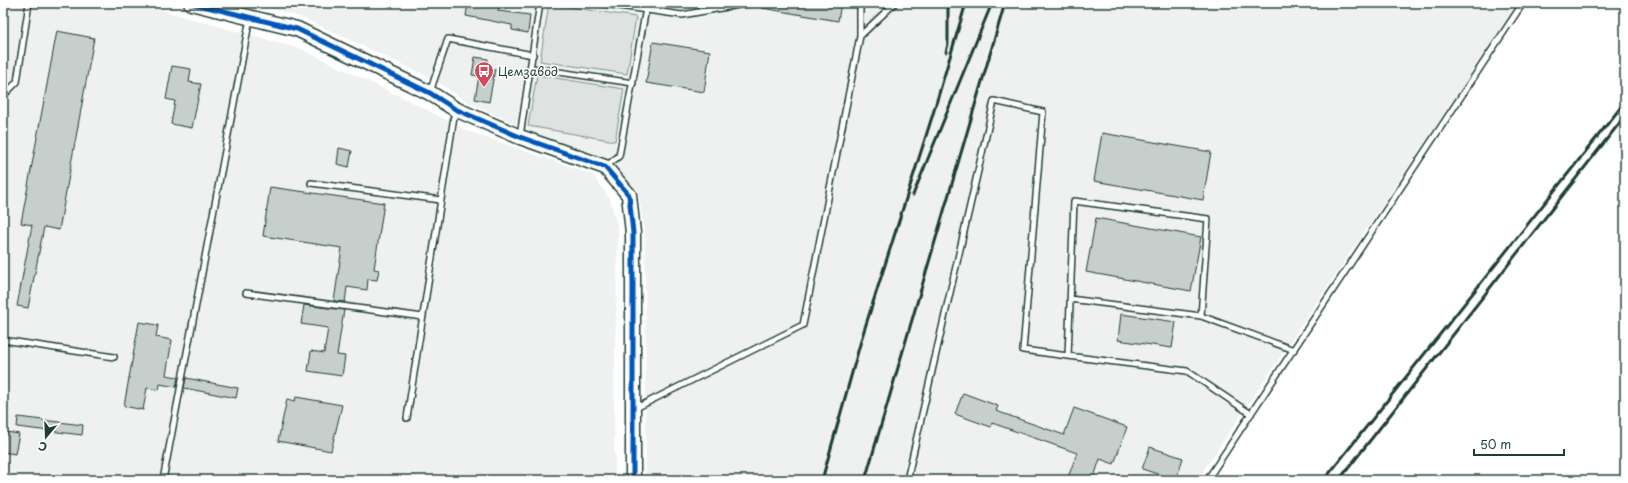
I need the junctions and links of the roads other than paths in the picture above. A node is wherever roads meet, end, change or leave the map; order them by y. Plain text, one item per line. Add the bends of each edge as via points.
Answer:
1 (29, 3) edge
2 (191, 3) edge
3 (540, 3) edge
4 (598, 3) edge
5 (647, 3) edge
6 (750, 3) edge
7 (860, 3) edge
8 (895, 3) edge
9 (1523, 3) edge
10 (646, 10) junction
11 (250, 17) junction
12 (860, 36) junction
13 (533, 55) junction
14 (532, 68) junction
15 (632, 84) junction
16 (430, 93) junction
17 (3, 96) edge
18 (455, 109) junction
19 (520, 137) junction
20 (605, 167) junction
21 (311, 184) dead end
22 (441, 200) junction
23 (246, 293) dead end
24 (1070, 299) junction
25 (1201, 316) junction
26 (423, 317) junction
27 (3, 340) edge
28 (1294, 350) junction
29 (1068, 356) junction
30 (114, 357) dead end
31 (632, 410) junction
32 (1251, 414) junction
33 (407, 418) dead end
34 (908, 479) edge
35 (163, 480) edge
36 (633, 480) edge
37 (1207, 480) edge

1 - 17 lane via 17,82
2 - 11 street
3 - 13 lane
4 - 10 lane
5 - 10 lane
6 - 10 lane via 682,15
7 - 12 lane
8 - 12 lane
9 - 28 lane
10 - 15 lane
11 - 16 street via 298,28
11 - 35 lane
12 - 31 lane via 803,325
13 - 14 lane
13 - 16 lane via 448,39
14 - 15 lane
14 - 19 lane
15 - 20 lane via 619,156
16 - 18 street
18 - 19 street
18 - 22 lane
19 - 20 street
20 - 31 street via 629,195 630,203 633,233
21 - 22 lane
22 - 26 lane
23 - 26 lane
24 - 25 lane
24 - 25 lane via 1074,201 1208,219
24 - 29 lane
25 - 28 lane
26 - 33 lane
27 - 30 lane
28 - 32 lane
29 - 32 lane via 1187,371
29 - 34 lane via 1023,350 1043,112 994,101
31 - 36 street
32 - 37 lane

